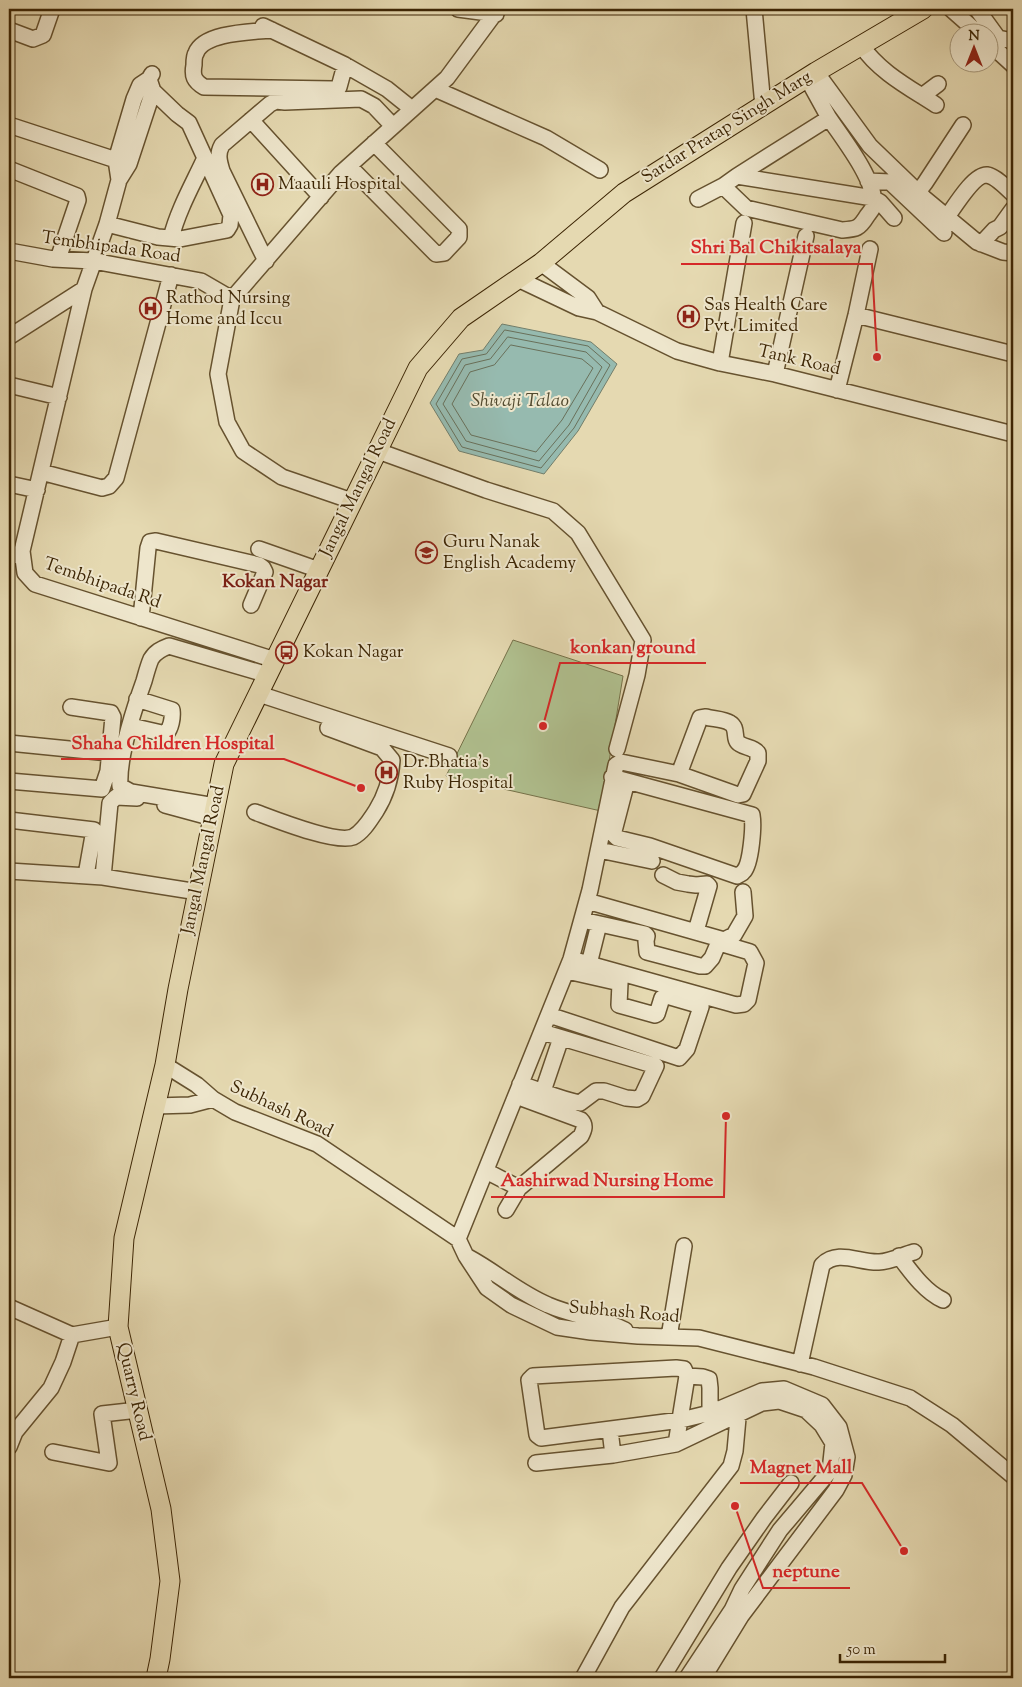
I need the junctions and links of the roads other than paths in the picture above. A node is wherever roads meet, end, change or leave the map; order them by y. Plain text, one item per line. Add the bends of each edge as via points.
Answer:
1 (52, 9) edge
2 (458, 9) edge
3 (754, 9) edge
4 (923, 9) edge
5 (952, 9) edge
6 (978, 9) edge
7 (497, 11) edge
8 (253, 21) dead end
9 (966, 22) edge
10 (9, 30) edge
11 (272, 30) junction
12 (1013, 41) edge
13 (861, 45) junction
14 (1000, 54) edge
15 (345, 65) junction
16 (1013, 66) edge
17 (812, 75) junction
18 (151, 81) junction
19 (938, 84) dead end
20 (435, 89) junction
21 (922, 96) junction
22 (936, 105) dead end
23 (763, 106) junction
24 (412, 109) junction
25 (829, 118) junction
26 (251, 120) junction
27 (963, 125) dead end
28 (12, 126) dead end
29 (393, 126) junction
30 (374, 144) junction
31 (205, 158) junction
32 (116, 160) junction
33 (349, 166) junction
34 (9, 168) edge
35 (600, 170) dead end
36 (737, 176) junction
37 (119, 180) junction
38 (868, 181) junction
39 (723, 186) junction
40 (918, 192) junction
41 (1013, 194) edge
42 (321, 197) junction
43 (873, 198) junction
44 (698, 199) dead end
45 (1013, 209) edge
46 (947, 217) junction
47 (894, 218) dead end
48 (744, 223) dead end
49 (107, 224) junction
50 (944, 233) dead end
51 (806, 236) dead end
52 (171, 238) junction
53 (981, 244) junction
54 (870, 249) dead end
55 (9, 251) edge
56 (1013, 253) edge
57 (58, 259) junction
58 (266, 260) junction
59 (93, 261) junction
60 (541, 263) junction
61 (171, 275) junction
62 (518, 279) junction
63 (84, 290) junction
64 (232, 299) junction
65 (597, 312) junction
66 (856, 315) junction
67 (9, 336) edge
68 (1013, 354) edge
69 (720, 363) junction
70 (775, 374) junction
71 (9, 385) edge
72 (837, 390) junction
73 (59, 397) junction
74 (1013, 434) edge
75 (378, 451) junction
76 (41, 472) junction
77 (9, 484) edge
78 (37, 490) junction
79 (352, 502) junction
80 (259, 549) dead end
81 (22, 550) junction
82 (9, 558) edge
83 (319, 570) junction
84 (251, 605) dead end
85 (141, 618) junction
86 (271, 668) junction
87 (258, 694) junction
88 (137, 699) junction
89 (71, 707) dead end
90 (314, 723) dead end
91 (330, 723) junction
92 (130, 726) junction
93 (9, 742) edge
94 (618, 749) dead end
95 (108, 753) junction
96 (449, 756) dead end
97 (679, 774) junction
98 (612, 777) junction
99 (9, 781) edge
100 (627, 781) junction
101 (214, 812) junction
102 (256, 812) dead end
103 (9, 820) edge
104 (599, 850) junction
105 (652, 861) dead end
106 (9, 871) edge
107 (86, 875) junction
108 (662, 875) dead end
109 (103, 877) junction
110 (198, 892) junction
111 (743, 892) dead end
112 (587, 901) junction
113 (582, 920) junction
114 (599, 924) junction
115 (696, 931) junction
116 (589, 964) junction
117 (569, 965) junction
118 (549, 1015) junction
119 (542, 1032) junction
120 (560, 1038) junction
121 (165, 1065) junction
122 (518, 1090) junction
123 (543, 1091) junction
124 (213, 1099) junction
125 (155, 1106) junction
126 (486, 1171) junction
127 (519, 1188) junction
128 (506, 1210) dead end
129 (458, 1239) junction
130 (684, 1246) dead end
131 (943, 1300) dead end
132 (9, 1307) edge
133 (118, 1327) junction
134 (72, 1335) junction
135 (669, 1337) junction
136 (800, 1364) junction
137 (687, 1376) junction
138 (739, 1407) junction
139 (138, 1410) junction
140 (710, 1413) junction
141 (681, 1420) junction
142 (610, 1430) junction
143 (676, 1444) junction
144 (9, 1447) edge
145 (53, 1452) dead end
146 (613, 1455) junction
147 (536, 1463) dead end
148 (1013, 1476) edge
149 (791, 1483) dead end
150 (812, 1491) junction
151 (828, 1502) junction
152 (764, 1518) junction
153 (780, 1530) junction
154 (713, 1595) junction
155 (736, 1613) junction
156 (156, 1678) edge
157 (583, 1678) edge
158 (662, 1678) edge
159 (687, 1678) edge
160 (703, 1678) edge

1 - 10 street via 43,35 33,39
2 - 7 street
3 - 23 street
4 - 13 main road, Sardar Pratap Singh Marg
5 - 9 street
6 - 12 street via 998,38
7 - 20 street via 447,78
8 - 11 street
11 - 15 street
11 - 15 street via 218,36 202,44 196,52 193,75 197,83 204,87 333,89 339,86
13 - 17 main road, Sardar Pratap Singh Marg
13 - 21 street via 870,58
14 - 16 street
15 - 24 street via 387,89
17 - 23 main road, Sardar Pratap Singh Marg
17 - 25 street
17 - 40 street via 868,131
18 - 31 street via 176,114 189,123
18 - 32 street via 140,85
18 - 37 street via 129,164
19 - 21 street
20 - 24 street
20 - 35 street via 546,138
21 - 22 street
23 - 60 main road, Sardar Pratap Singh Marg via 624,194
24 - 29 street
25 - 36 street
25 - 38 street
26 - 29 street via 276,101 361,99 374,106
26 - 42 street
26 - 58 street via 222,145 218,159
27 - 40 street
28 - 32 street
29 - 30 street
30 - 33 street
30 - 33 street via 459,229 459,237 444,253 436,254
31 - 52 street via 177,214
31 - 52 street via 231,215 230,225 227,230
32 - 37 street
33 - 42 street
34 - 57 street via 77,196
36 - 39 street
36 - 43 street
37 - 49 street, Tembhipada Rd
38 - 43 street
38 - 50 street via 890,182
39 - 43 street via 746,208 842,230 857,229 863,223 874,205
39 - 44 street
40 - 46 street
41 - 46 street via 989,175 984,175 975,179
42 - 58 street
43 - 47 street
45 - 53 street via 1000,228
46 - 53 street
48 - 69 street
49 - 52 street
49 - 59 street, Tembhipada Rd
51 - 70 street
53 - 56 street
54 - 66 street
55 - 57 street, Tembhipada Road
57 - 59 street, Tembhipada Road
58 - 64 street
59 - 61 street, Tembhipada Road
59 - 63 street, Tembhipada Rd
60 - 62 main road, Jangal Mangal Road
60 - 65 street, Tank Road via 588,298
61 - 64 street, Tembhipada Road via 201,281
61 - 76 street via 116,478 102,488
62 - 65 street via 579,308
62 - 75 main road, Jangal Mangal Road via 461,318 418,368
63 - 67 street
63 - 73 street, Tembhipada Rd
64 - 79 street via 218,374 227,422 243,451 282,477
65 - 69 street, Tank Road via 677,351
66 - 68 street
66 - 72 street
69 - 70 street, Tank Road
70 - 72 street, Tank Road
71 - 73 street
72 - 74 street, Tank Road
73 - 76 street, Tembhipada Rd
75 - 79 main road, Jangal Mangal Road
75 - 94 street via 553,511 578,533 643,640
76 - 78 street, Tembhipada Rd
77 - 78 street
78 - 81 street, Tembhipada Rd
79 - 83 main road, Jangal Mangal Road
80 - 83 street
81 - 82 street
81 - 85 street, Tembhipada Rd via 25,573 35,584
83 - 86 main road, Jangal Mangal Road
84 - 85 street via 265,572 259,565 156,541 150,542 148,548
85 - 86 street, Tembhipada Rd
86 - 87 main road, Jangal Mangal Road
86 - 88 street via 169,646 160,649 152,659
87 - 91 street
87 - 101 main road, Jangal Mangal Road via 224,764
88 - 92 street
88 - 92 street via 172,710 173,715 166,734
89 - 95 street via 110,713 113,717
90 - 91 street
91 - 96 street
91 - 102 street via 382,748 392,760 391,779 384,799 367,825 352,837 336,838
92 - 101 street via 119,772 120,786 130,792
93 - 95 street
95 - 99 street via 102,789
97 - 97 street via 700,718 731,723 736,741 758,754 743,794
97 - 98 street via 621,762 616,765
98 - 100 street
98 - 104 street
100 - 100 street via 752,815 753,830 743,873 737,876 617,838 614,831
101 - 109 street via 116,797 109,809
101 - 110 main road, Jangal Mangal Road
103 - 107 street via 94,830
104 - 105 street
104 - 112 street
106 - 107 street
107 - 109 street
108 - 115 street via 677,882 709,886
109 - 110 street
110 - 121 main road, Jangal Mangal Road
111 - 115 street via 745,916 734,935 724,940
112 - 113 street
112 - 115 street
113 - 114 street
113 - 117 street
114 - 116 street
114 - 116 street via 644,934 647,936 647,952 700,966 709,962 718,944 750,952 756,963 748,1000 736,1006
116 - 117 street
117 - 118 street
117 - 118 street via 620,983 618,1004 624,1007 655,1015 662,998 667,996 698,1004 701,1007 687,1048 679,1058
118 - 119 street
119 - 120 street
119 - 122 street
120 - 123 street
120 - 123 street via 656,1066 642,1096 637,1099 596,1091 580,1103
121 - 124 street, Subhash Road
121 - 125 main road, Jangal Mangal Road
122 - 123 street
122 - 126 street
122 - 127 street via 584,1123 581,1136
124 - 125 street
124 - 129 street, Subhash Road via 235,1112 317,1144
125 - 133 main road, Quarry Road via 124,1238
126 - 127 street
126 - 129 street
127 - 128 street
129 - 135 street, Subhash Road via 487,1288 528,1314 557,1327
130 - 135 street
131 - 136 street via 915,1276 906,1254 880,1262 841,1257 828,1259 822,1265
132 - 134 street
133 - 134 street
133 - 139 main road, Quarry Road
134 - 144 street via 64,1362 51,1388 15,1432
135 - 136 street, Subhash Road via 699,1338
136 - 148 street, Subhash Road via 910,1398 952,1425
137 - 140 street via 708,1379
137 - 141 street
137 - 142 street via 684,1370 676,1368 534,1376 530,1380 536,1435 541,1438
138 - 140 street
138 - 143 street
138 - 150 street via 779,1401 806,1410 822,1425 832,1443 830,1471
138 - 151 street via 762,1391 784,1389 822,1405 839,1427 847,1457 844,1475
138 - 157 street via 731,1466 622,1607
139 - 145 street via 102,1414 108,1463
139 - 156 main road, Quarry Road via 161,1509 170,1582
140 - 141 street
141 - 142 street
141 - 143 street
142 - 146 street
143 - 146 street
146 - 147 street
149 - 152 street
150 - 151 street
150 - 153 street
151 - 155 street
152 - 153 street
152 - 154 street
153 - 155 street via 742,1589
154 - 155 street
154 - 158 street
155 - 159 street
155 - 160 street

